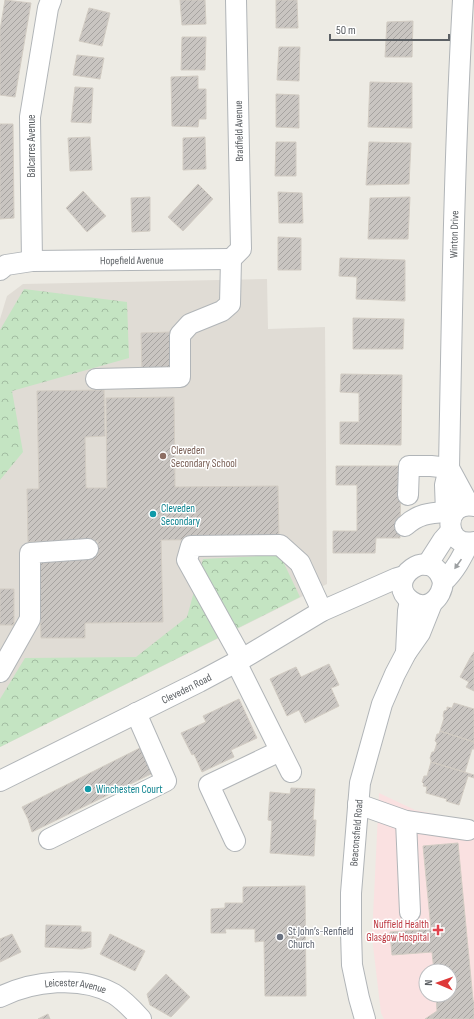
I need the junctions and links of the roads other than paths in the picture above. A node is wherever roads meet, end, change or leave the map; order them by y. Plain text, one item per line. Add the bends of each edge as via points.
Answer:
1 (51, 0) edge
2 (236, 0) edge
3 (463, 0) edge
4 (467, 62) edge
5 (231, 259) junction
6 (32, 260) junction
7 (0, 270) edge
8 (96, 379) dead end
9 (449, 468) junction
10 (408, 495) dead end
11 (458, 514) edge
12 (405, 526) dead end
13 (471, 542) edge
14 (88, 549) dead end
15 (427, 565) junction
16 (404, 576) junction
17 (443, 582) junction
18 (370, 590) junction
19 (408, 598) junction
20 (432, 603) junction
21 (322, 611) junction
22 (406, 653) junction
23 (239, 661) junction
24 (0, 672) edge
25 (136, 713) junction
26 (280, 750) junction
27 (291, 772) dead end
28 (0, 781) edge
29 (358, 804) junction
30 (406, 821) junction
31 (468, 830) dead end
32 (50, 839) dead end
33 (235, 841) dead end
34 (410, 912) dead end
35 (0, 997) edge
36 (141, 1019) edge
37 (365, 1019) edge

1 - 6 street, Balcarres Avenue via 30,118
2 - 5 street, Bradfield Avenue via 241,248
3 - 4 street, Winton Drive
4 - 9 street, Winton Drive via 454,226
5 - 6 street, Hopefield Avenue
5 - 8 street via 230,304 222,311 190,324 180,334 180,376
6 - 7 street via 6,265
9 - 10 street via 409,466
9 - 11 street, Winton Drive
11 - 12 street via 431,512 413,519
11 - 13 street via 453,535 460,541
11 - 15 street
13 -> 17 street
14 - 24 street via 30,553 30,619
15 - 16 street, Cleveden Road via 414,567
15 - 17 street via 438,571
16 - 18 street, Cleveden Road
16 - 19 street via 403,589
17 - 20 street via 438,598
18 - 19 street
18 - 21 street, Cleveden Road
19 - 20 street via 421,605
19 - 22 street, Beaconsfield Road
20 - 22 street, Beaconsfield Road via 420,633
21 - 23 street, Cleveden Road
21 - 23 street via 300,563 280,545 191,546 187,560
22 - 29 street, Beaconsfield Road via 382,704 360,783
23 - 25 street, Cleveden Road
23 - 26 street
25 - 28 street, Cleveden Road
25 - 32 street via 166,781
26 - 27 street
26 - 33 street via 209,784
29 - 30 street
29 - 37 street, Beaconsfield Road via 351,893 352,965
30 - 31 street
30 - 34 street
35 - 36 street, Leicester Avenue via 35,984 66,982 86,985 113,994 127,1003

